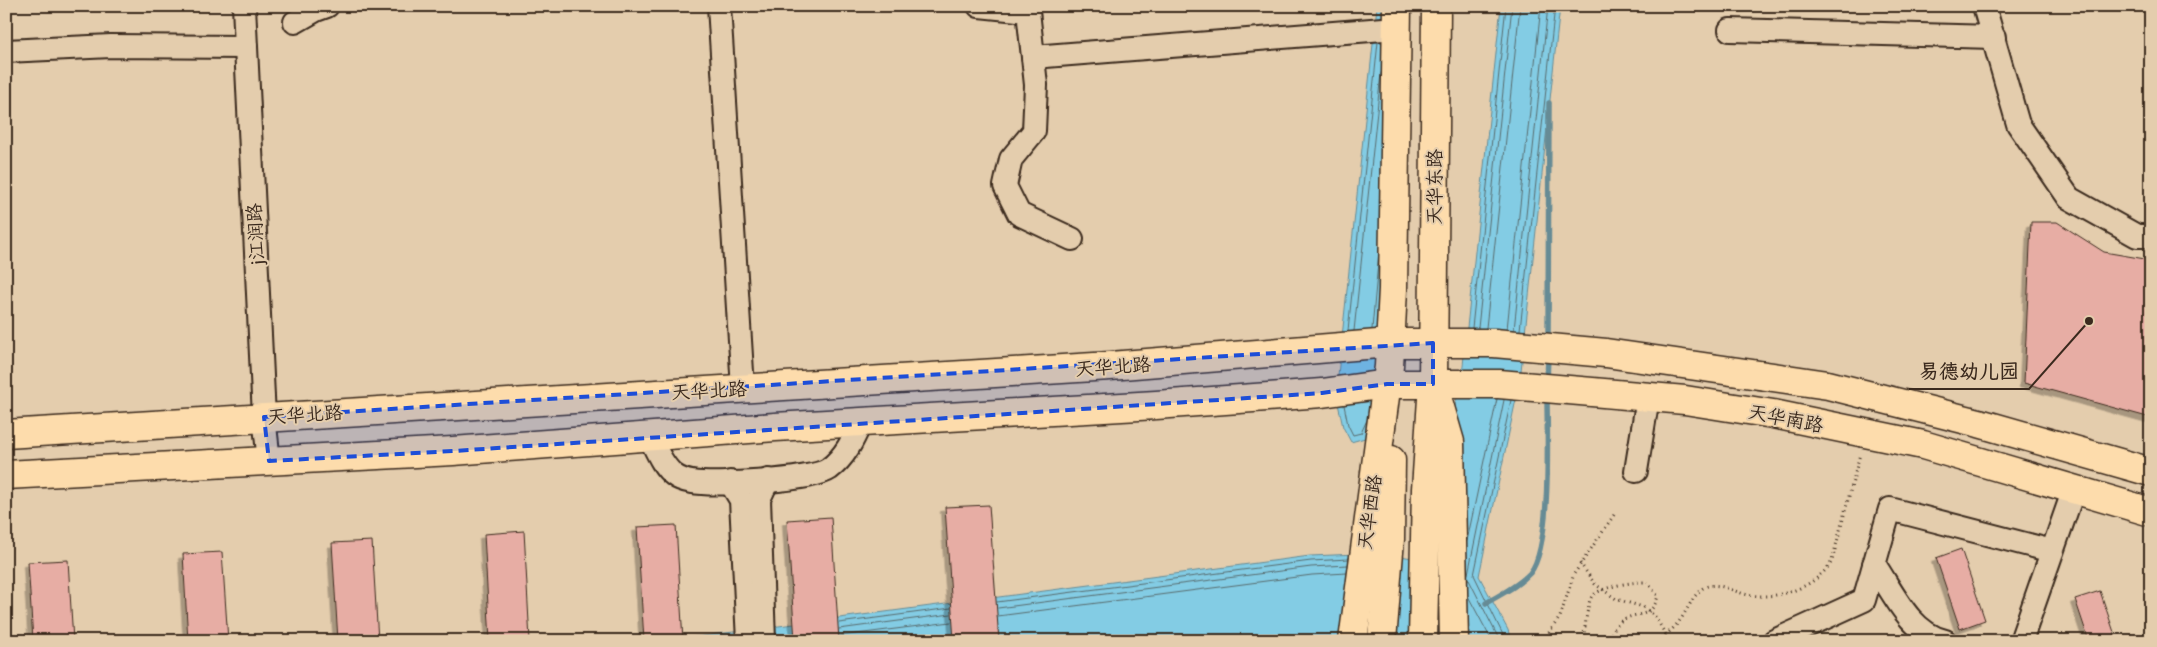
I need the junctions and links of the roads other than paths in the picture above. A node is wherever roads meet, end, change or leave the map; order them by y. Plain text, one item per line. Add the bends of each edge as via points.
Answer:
1 (244, 6) edge
2 (327, 6) edge
3 (719, 6) edge
4 (979, 6) edge
5 (1436, 6) edge
6 (1984, 6) edge
7 (1396, 17) edge
8 (295, 22) dead end
9 (1730, 30) dead end
10 (1994, 37) junction
11 (246, 47) junction
12 (6, 51) edge
13 (1033, 57) junction
14 (2151, 236) edge
15 (1072, 239) dead end
16 (1411, 364) junction
17 (743, 388) junction
18 (1648, 397) junction
19 (264, 417) junction
20 (862, 422) junction
21 (6, 434) edge
22 (649, 436) junction
23 (269, 461) junction
24 (1636, 471) dead end
25 (2151, 472) edge
26 (6, 475) edge
27 (768, 480) junction
28 (730, 482) junction
29 (2074, 489) junction
30 (2151, 512) edge
31 (2052, 551) junction
32 (1874, 564) junction
33 (1454, 636) edge
34 (748, 641) edge
35 (764, 641) edge
36 (1353, 641) edge
37 (1382, 641) edge
38 (1423, 641) edge
39 (1774, 641) edge
40 (1945, 641) edge
41 (2021, 641) edge

1 - 11 street, j江润路
2 - 8 street
3 - 17 street
4 - 13 street via 1028,11
5 - 16 main road, 天华东路
6 - 10 street
7 - 13 street
7 - 16 main road, 天华东路 via 1393,289
9 - 10 street
10 - 14 street via 2018,124 2069,198 2137,236
11 - 12 street via 111,46
11 - 19 street, j江润路
13 - 15 street via 1036,85 1034,131 1011,159 1005,186 1019,214
16 - 17 main road, 天华北路 via 1120,366
16 - 18 main road, 天华南路 via 1499,384
16 - 20 main road via 1312,394
16 - 25 main road, 天华南路 via 1494,343 1606,353 1828,385 1979,422
16 - 33 main road via 1450,442
16 - 36 main road, 天华西路 via 1355,611
16 - 37 main road, 天华西路 via 1391,442 1390,539
16 - 38 main road via 1426,489
17 - 19 main road, 天华北路
18 - 24 street
18 - 29 main road, 天华南路 via 1773,414 1923,445
19 - 21 main road, 天华北路
19 - 23 street, j江润路
20 - 22 main road
20 - 27 street via 851,445 828,470 815,475
22 - 23 main road
22 - 28 street via 673,474 692,482
23 - 26 main road
27 - 28 street
27 - 35 street via 759,499
28 - 34 street via 741,500
29 - 30 main road, 天华南路
29 - 31 street
31 - 32 street via 1890,509
31 - 41 street
32 - 39 street via 1864,600
32 - 40 street via 1914,624

